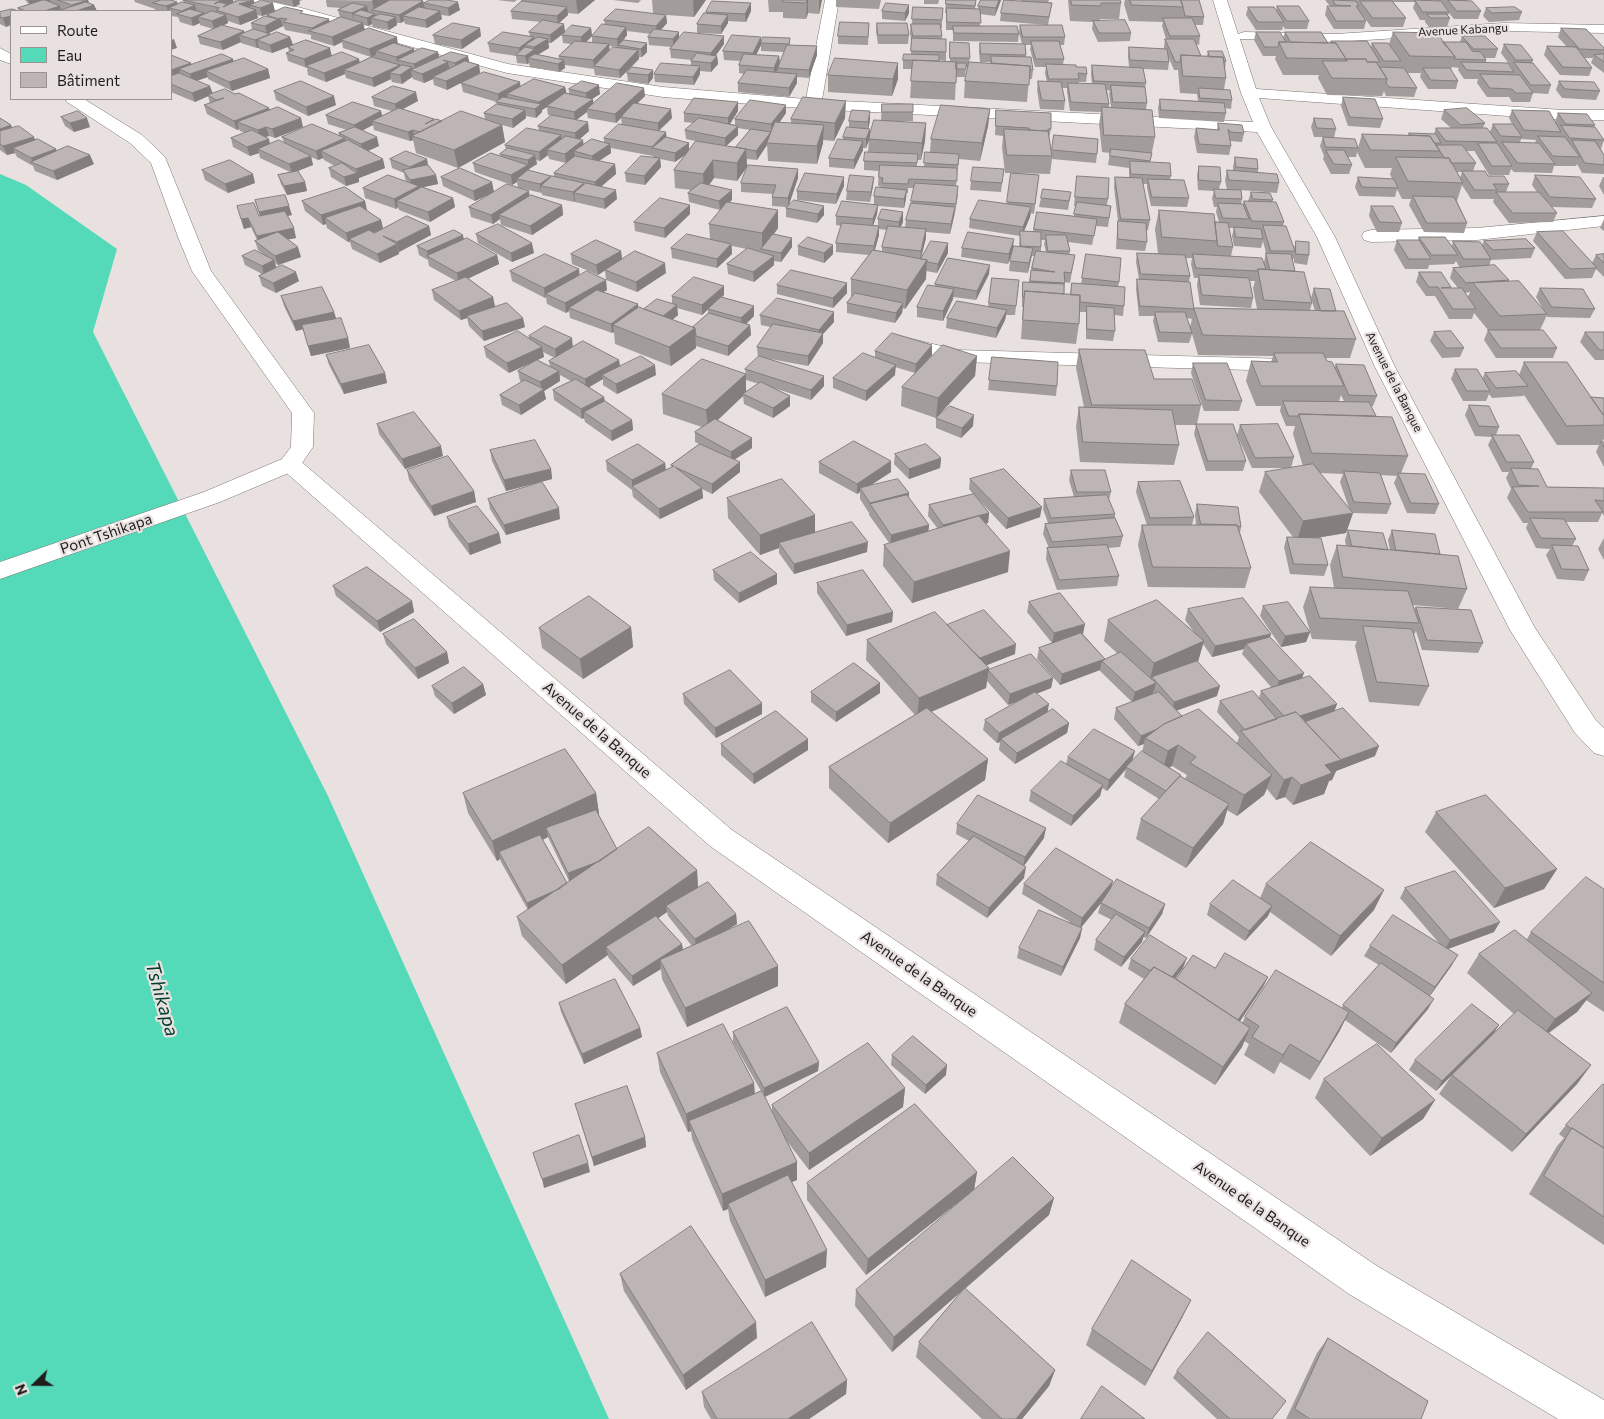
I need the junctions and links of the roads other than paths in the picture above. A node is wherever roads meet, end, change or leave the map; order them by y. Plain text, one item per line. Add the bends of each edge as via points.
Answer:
1 (243, 0) edge
2 (832, 0) edge
3 (1220, 0) edge
4 (1604, 29) edge
5 (1233, 35) junction
6 (1250, 93) junction
7 (75, 100) edge
8 (813, 104) junction
9 (1604, 115) edge
10 (1263, 127) junction
11 (1604, 221) edge
12 (1371, 236) dead end
13 (891, 340) edge
14 (1306, 365) edge
15 (290, 464) junction
16 (0, 571) edge
17 (1604, 746) edge
18 (1597, 1419) edge

1 - 8 street via 294,10 507,68 663,92
2 - 8 street
3 - 5 street, Avenue de la Banque
4 - 5 street, Avenue Kabangu via 1504,28 1336,38
5 - 6 street, Avenue de la Banque
6 - 9 street
6 - 10 street, Avenue de la Banque
7 - 15 street via 136,139 159,161 202,271 303,413 302,447
8 - 10 street
10 - 17 street, Avenue de la Banque via 1326,237 1375,367 1523,630 1585,726
11 - 12 street via 1477,234
13 - 14 street via 958,356
15 - 16 street, Pont Tshikapa via 212,496
15 - 18 street, Avenue de la Banque via 721,838 1363,1280

